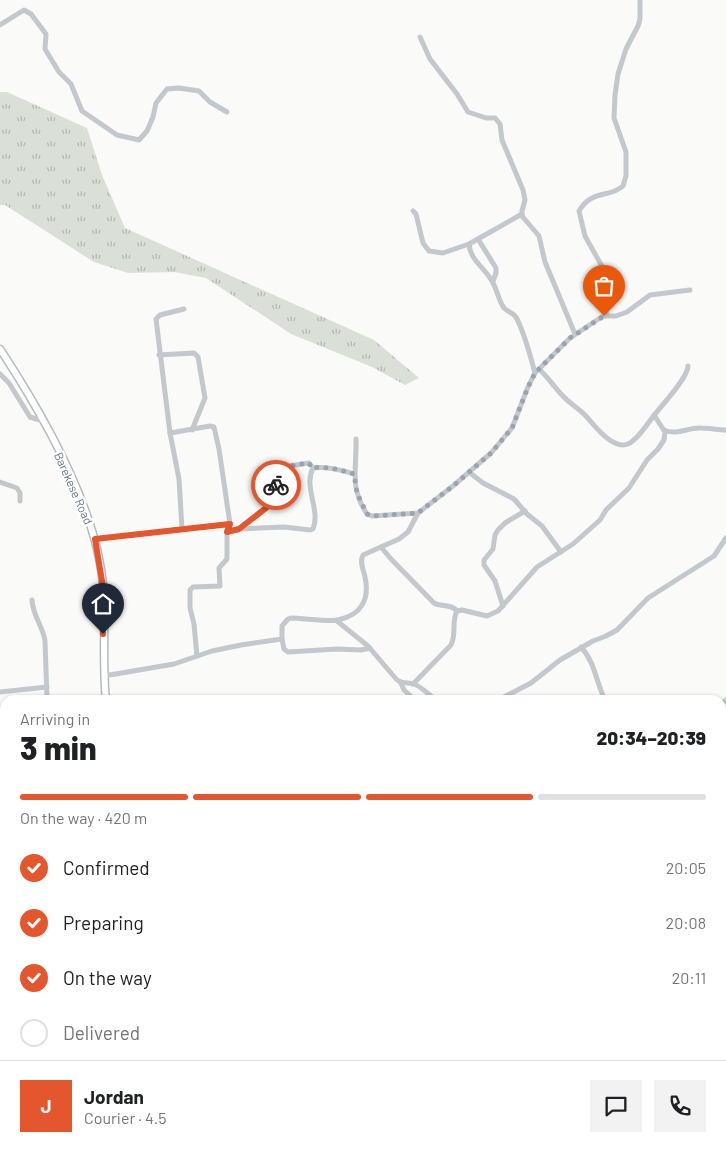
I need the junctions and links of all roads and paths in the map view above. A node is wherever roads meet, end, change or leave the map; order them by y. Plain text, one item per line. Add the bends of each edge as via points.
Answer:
1 (640, 0) edge
2 (0, 25) edge
3 (420, 37) dead end
4 (227, 112) dead end
5 (413, 211) dead end
6 (522, 214) junction
7 (478, 239) junction
8 (469, 244) junction
9 (493, 281) junction
10 (690, 290) dead end
11 (184, 309) dead end
12 (604, 316) junction
13 (575, 334) junction
14 (0, 349) edge
15 (159, 355) junction
16 (688, 366) dead end
17 (537, 371) junction
18 (0, 374) edge
19 (654, 415) junction
20 (43, 421) junction
21 (192, 430) junction
22 (664, 430) junction
23 (726, 430) edge
24 (170, 433) junction
25 (356, 439) dead end
26 (312, 468) junction
27 (469, 472) junction
28 (354, 474) junction
29 (0, 482) edge
30 (20, 501) dead end
31 (525, 511) junction
32 (418, 513) junction
33 (230, 524) junction
34 (239, 529) junction
35 (182, 530) junction
36 (227, 532) junction
37 (726, 538) edge
38 (95, 539) junction
39 (382, 547) junction
40 (561, 552) junction
41 (32, 600) dead end
42 (503, 606) junction
43 (457, 611) junction
44 (337, 621) junction
45 (282, 639) junction
46 (581, 647) junction
47 (370, 648) junction
48 (197, 656) junction
49 (104, 676) junction
50 (401, 683) junction
51 (412, 684) junction
52 (47, 687) junction
53 (0, 692) edge
54 (47, 695) edge
55 (106, 695) edge
56 (410, 695) edge
57 (430, 695) edge
58 (508, 695) edge
59 (602, 695) edge

1 - 12 street via 640,19 626,49 615,95 614,118 626,152 626,176 623,186 617,191 593,197 579,211 585,236 604,270 607,311
2 - 4 street via 24,10 32,14 46,34 45,49 71,84 82,111 117,135 139,140 153,117 156,103 167,88 199,91
3 - 6 street via 430,59 468,112 495,118 498,122 523,190
5 - 8 street via 423,243 429,251 442,253
6 - 7 street
6 - 13 street via 539,236 545,262
7 - 8 street
7 - 9 street via 496,268
8 - 9 street via 472,257
9 - 17 street via 503,305 515,315
10 - 12 street via 650,295 628,312
11 - 15 street via 156,318
12 - 13 street
13 - 17 street
14 - 20 main road, Barekese Road
15 - 21 street via 194,353 198,357 205,398
15 - 24 street
16 - 19 street via 688,372 668,401
17 - 19 street via 548,377 560,394 618,445 634,439
17 - 27 street via 512,428
18 - 20 street via 30,417
19 - 22 street
20 - 38 main road, Barekese Road via 67,468
21 - 24 street
21 - 33 street via 214,427
22 - 23 street via 676,433 700,428
22 - 40 street via 664,440 629,488 600,520
24 - 35 street
25 - 28 street
26 - 28 street
26 - 34 street via 309,463 289,466 266,508
26 - 34 street via 313,529
27 - 31 street via 483,483 506,493
27 - 32 street
28 - 32 street via 357,493 367,514
29 - 30 street via 17,488
31 - 40 street via 542,526
31 - 42 street via 498,530 493,549 484,560
32 - 39 street via 408,532
33 - 35 street
33 - 36 street
34 - 36 street
35 - 38 street
36 - 48 street via 227,559 219,566 220,586 193,587 190,590
37 - 46 street via 714,556 648,598 617,630
38 - 49 main road, Barekese Road via 103,587
39 - 43 street via 434,603
39 - 44 street via 361,558 367,587 365,603
40 - 42 street via 537,567
41 - 52 street via 44,635
42 - 43 street via 487,616
43 - 51 street via 451,645
44 - 45 street via 288,618 282,626
44 - 47 street
45 - 47 street via 288,652
45 - 48 street via 241,644
46 - 58 street via 531,683
46 - 59 street via 592,663
47 - 50 street
48 - 49 street via 174,664
49 - 55 main road, Barekese Road
50 - 51 street
50 - 56 street
51 - 57 street
52 - 53 street
52 - 54 street

